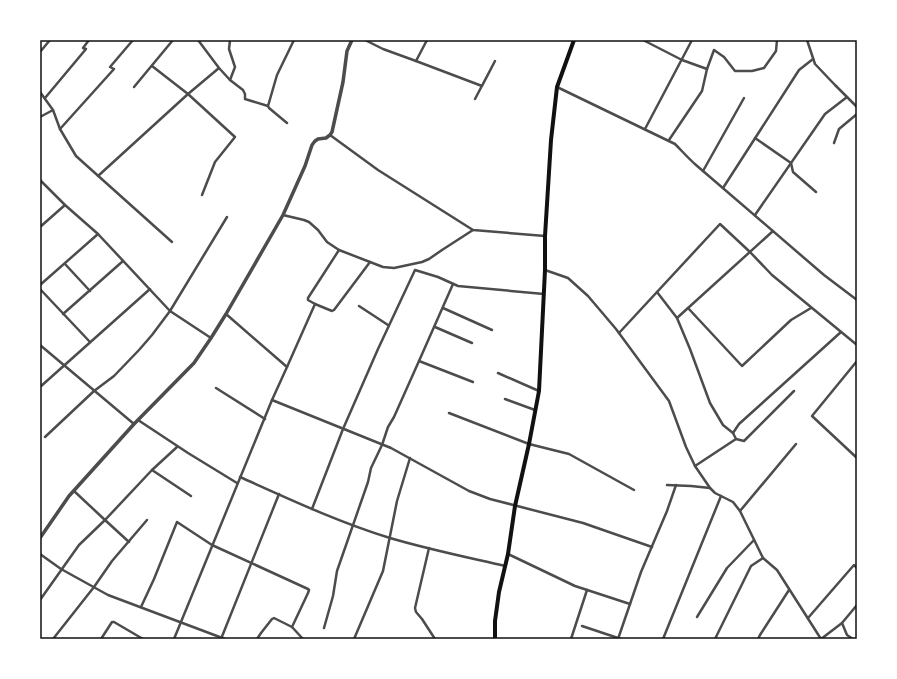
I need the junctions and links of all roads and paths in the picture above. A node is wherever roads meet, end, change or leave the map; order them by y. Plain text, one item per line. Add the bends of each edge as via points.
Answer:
1 (50, 40) edge
2 (89, 40) edge
3 (133, 40) edge
4 (173, 40) edge
5 (198, 40) edge
6 (230, 40) edge
7 (289, 40) edge
8 (352, 40) edge
9 (365, 40) edge
10 (427, 40) edge
11 (574, 40) edge
12 (643, 40) edge
13 (692, 40) edge
14 (777, 40) edge
15 (807, 40) edge
16 (293, 41) edge
17 (40, 52) edge
18 (813, 59) junction
19 (682, 60) junction
20 (416, 61) junction
21 (152, 66) junction
22 (219, 68) junction
23 (707, 69) junction
24 (230, 80) junction
25 (134, 87) dead end
26 (557, 87) junction
27 (40, 92) edge
28 (188, 94) junction
29 (847, 97) junction
30 (44, 98) junction
31 (744, 98) dead end
32 (474, 99) dead end
33 (268, 106) junction
34 (857, 107) edge
35 (53, 110) junction
36 (857, 114) edge
37 (40, 117) edge
38 (287, 123) dead end
39 (60, 129) junction
40 (646, 129) junction
41 (330, 135) junction
42 (755, 138) junction
43 (668, 140) junction
44 (834, 143) dead end
45 (791, 163) junction
46 (703, 171) junction
47 (98, 176) junction
48 (40, 180) edge
49 (723, 188) junction
50 (816, 192) dead end
51 (202, 195) dead end
52 (65, 205) junction
53 (283, 215) junction
54 (755, 215) junction
55 (227, 217) dead end
56 (40, 226) edge
57 (473, 230) junction
58 (773, 231) junction
59 (98, 234) junction
60 (545, 236) junction
61 (172, 242) dead end
62 (340, 250) junction
63 (750, 252) junction
64 (124, 261) junction
65 (370, 262) junction
66 (65, 264) junction
67 (545, 270) junction
68 (454, 284) junction
69 (40, 285) edge
70 (40, 289) edge
71 (150, 289) junction
72 (90, 291) junction
73 (657, 292) junction
74 (544, 294) junction
75 (857, 300) edge
76 (315, 304) junction
77 (359, 306) dead end
78 (443, 308) junction
79 (688, 308) junction
80 (811, 308) junction
81 (170, 311) junction
82 (63, 314) junction
83 (226, 314) junction
84 (677, 318) junction
85 (388, 325) junction
86 (435, 327) junction
87 (492, 330) dead end
88 (841, 332) junction
89 (619, 334) junction
90 (211, 338) junction
91 (90, 342) junction
92 (472, 343) dead end
93 (857, 345) edge
94 (40, 346) edge
95 (419, 361) junction
96 (857, 361) edge
97 (64, 365) junction
98 (287, 367) junction
99 (498, 373) dead end
100 (473, 382) dead end
101 (40, 387) edge
102 (216, 388) dead end
103 (94, 391) junction
104 (539, 391) junction
105 (794, 391) dead end
106 (505, 399) dead end
107 (272, 400) junction
108 (536, 410) junction
109 (449, 413) dead end
110 (265, 419) junction
111 (138, 420) junction
112 (134, 424) junction
113 (343, 429) junction
114 (733, 433) junction
115 (46, 437) dead end
116 (736, 439) junction
117 (529, 444) junction
118 (796, 444) dead end
119 (382, 445) junction
120 (178, 447) junction
121 (410, 458) junction
122 (857, 458) edge
123 (695, 466) junction
124 (152, 470) junction
125 (240, 477) junction
126 (238, 483) junction
127 (668, 485) dead end
128 (676, 485) junction
129 (710, 488) junction
130 (634, 490) dead end
131 (74, 491) junction
132 (279, 494) junction
133 (191, 496) dead end
134 (721, 496) junction
135 (515, 506) junction
136 (312, 509) junction
137 (740, 511) junction
138 (105, 520) junction
139 (148, 520) dead end
140 (353, 526) junction
141 (40, 538) edge
142 (390, 538) junction
143 (754, 540) junction
144 (129, 542) junction
145 (212, 545) junction
146 (652, 547) junction
147 (429, 548) junction
148 (40, 554) edge
149 (508, 554) junction
150 (763, 558) junction
151 (252, 563) junction
152 (505, 566) junction
153 (857, 568) edge
154 (61, 569) junction
155 (94, 587) junction
156 (587, 590) junction
157 (789, 590) junction
158 (40, 600) edge
159 (630, 604) junction
160 (857, 605) edge
161 (141, 607) junction
162 (698, 617) dead end
163 (808, 618) junction
164 (181, 622) junction
165 (842, 623) junction
166 (582, 626) dead end
167 (292, 627) junction
168 (324, 628) dead end
169 (53, 638) edge
170 (103, 638) edge
171 (138, 638) edge
172 (221, 638) edge
173 (143, 639) edge
174 (174, 639) edge
175 (225, 639) edge
176 (257, 639) edge
177 (303, 639) edge
178 (354, 639) edge
179 (435, 639) edge
180 (494, 639) edge
181 (571, 639) edge
182 (619, 639) edge
183 (663, 639) edge
184 (715, 639) edge
185 (758, 639) edge
186 (821, 639) edge
187 (853, 639) edge

1 - 17 street
2 - 30 street via 83,48 86,50
3 - 39 street via 110,67 114,69
4 - 21 street
5 - 22 street
6 - 24 street via 229,49 235,67
7 - 16 street
8 - 41 street via 347,51 336,119
9 - 20 street
10 - 20 street
11 - 26 main road
12 - 19 street
13 - 19 street
14 - 23 street via 776,51 764,68 735,71 724,57 714,50
15 - 18 street
16 - 33 street via 277,74
18 - 29 street
18 - 42 street via 798,70
19 - 23 street
19 - 40 street
20 - 32 street via 431,66 438,69 474,83 482,86 495,61 485,80 481,86 478,93
21 - 25 street
21 - 28 street
22 - 24 street
22 - 28 street
23 - 43 street via 702,91
24 - 33 street via 243,90 245,99
26 - 40 street
26 - 60 main road
27 - 30 street
28 - 47 street
28 - 51 street via 235,137 215,162
29 - 34 street
29 - 45 street via 825,114
30 - 35 street
31 - 46 street
33 - 38 street
35 - 37 street
35 - 39 street
36 - 44 street via 839,129
39 - 47 street via 76,156
40 - 43 street
41 - 53 street via 318,138 312,144
41 - 57 street via 378,170
42 - 45 street
42 - 49 street
43 - 46 street
45 - 50 street via 793,172
45 - 54 street
46 - 49 street
47 - 61 street
48 - 52 street
49 - 54 street
52 - 56 street
52 - 59 street
53 - 62 street via 309,222 327,242
53 - 83 street
54 - 58 street
55 - 81 street
57 - 60 street
57 - 65 street via 429,260 394,268
58 - 63 street
58 - 75 street
59 - 64 street
59 - 66 street
60 - 67 main road
62 - 65 street
62 - 76 street via 308,298
63 - 73 street via 720,224
63 - 79 street
63 - 80 street via 772,275
64 - 71 street
64 - 72 street
65 - 76 street via 333,311
66 - 69 street
66 - 72 street
67 - 74 main road
67 - 89 street via 568,278 588,296
68 - 74 street
68 - 78 street
68 - 85 street via 415,270
70 - 82 street
71 - 81 street
71 - 91 street
72 - 82 street
73 - 84 street
73 - 89 street
74 - 104 main road
76 - 98 street
77 - 85 street
78 - 86 street
78 - 87 street
79 - 80 street via 742,366 791,320
79 - 84 street
80 - 88 street
81 - 90 street
81 - 103 street via 139,350 114,376
82 - 91 street
83 - 90 street
83 - 98 street
84 - 114 street via 710,403 723,425
85 - 113 street
86 - 92 street
86 - 95 street
88 - 93 street
88 - 114 street via 739,424
89 - 123 street via 670,401
90 - 111 street via 194,362
91 - 97 street
94 - 97 street
95 - 100 street
95 - 119 street
96 - 122 street via 812,416
97 - 101 street
97 - 103 street
98 - 107 street
99 - 104 street
102 - 110 street
103 - 112 street
103 - 115 street
104 - 108 main road
105 - 116 street via 744,441
106 - 108 street
107 - 110 street
107 - 113 street
108 - 117 main road
109 - 117 street
110 - 125 street
111 - 112 street
111 - 120 street
112 - 131 street
113 - 119 street
113 - 136 street
114 - 116 street
116 - 123 street
117 - 130 street via 569,454
117 - 135 main road
118 - 137 street
119 - 121 street
119 - 140 street via 371,468
120 - 124 street
120 - 126 street
121 - 135 street via 469,490
121 - 142 street via 397,501
123 - 129 street
124 - 133 street
124 - 138 street
125 - 126 street
125 - 132 street
126 - 145 street
127 - 128 street
128 - 129 street
128 - 146 street
129 - 134 street
131 - 138 street
131 - 141 street
132 - 136 street
132 - 151 street
134 - 137 street via 733,502
134 - 183 street
135 - 146 street via 583,523
135 - 149 main road
136 - 140 street
137 - 143 street
138 - 144 street
138 - 154 street via 79,545
139 - 144 street
140 - 142 street
140 - 168 street via 337,571
142 - 147 street
142 - 178 street via 383,571
143 - 150 street
143 - 162 street via 727,568
144 - 155 street
145 - 151 street
145 - 161 street via 177,522
145 - 164 street
146 - 159 street
147 - 152 street
147 - 179 street via 415,608
148 - 154 street
149 - 152 main road
149 - 156 street
150 - 157 street via 777,570
150 - 184 street via 751,566
151 - 167 street via 309,590
151 - 172 street
152 - 180 main road via 499,592
153 - 163 street via 854,565
154 - 155 street
154 - 158 street
155 - 161 street
155 - 169 street
156 - 159 street
156 - 181 street
157 - 163 street
157 - 185 street
159 - 182 street
160 - 165 street
161 - 164 street
163 - 186 street
164 - 172 street
164 - 174 street
165 - 186 street
165 - 187 street via 847,635
166 - 182 street
167 - 176 street via 274,618
167 - 177 street
170 - 171 street via 112,622
171 - 173 street
172 - 175 street

